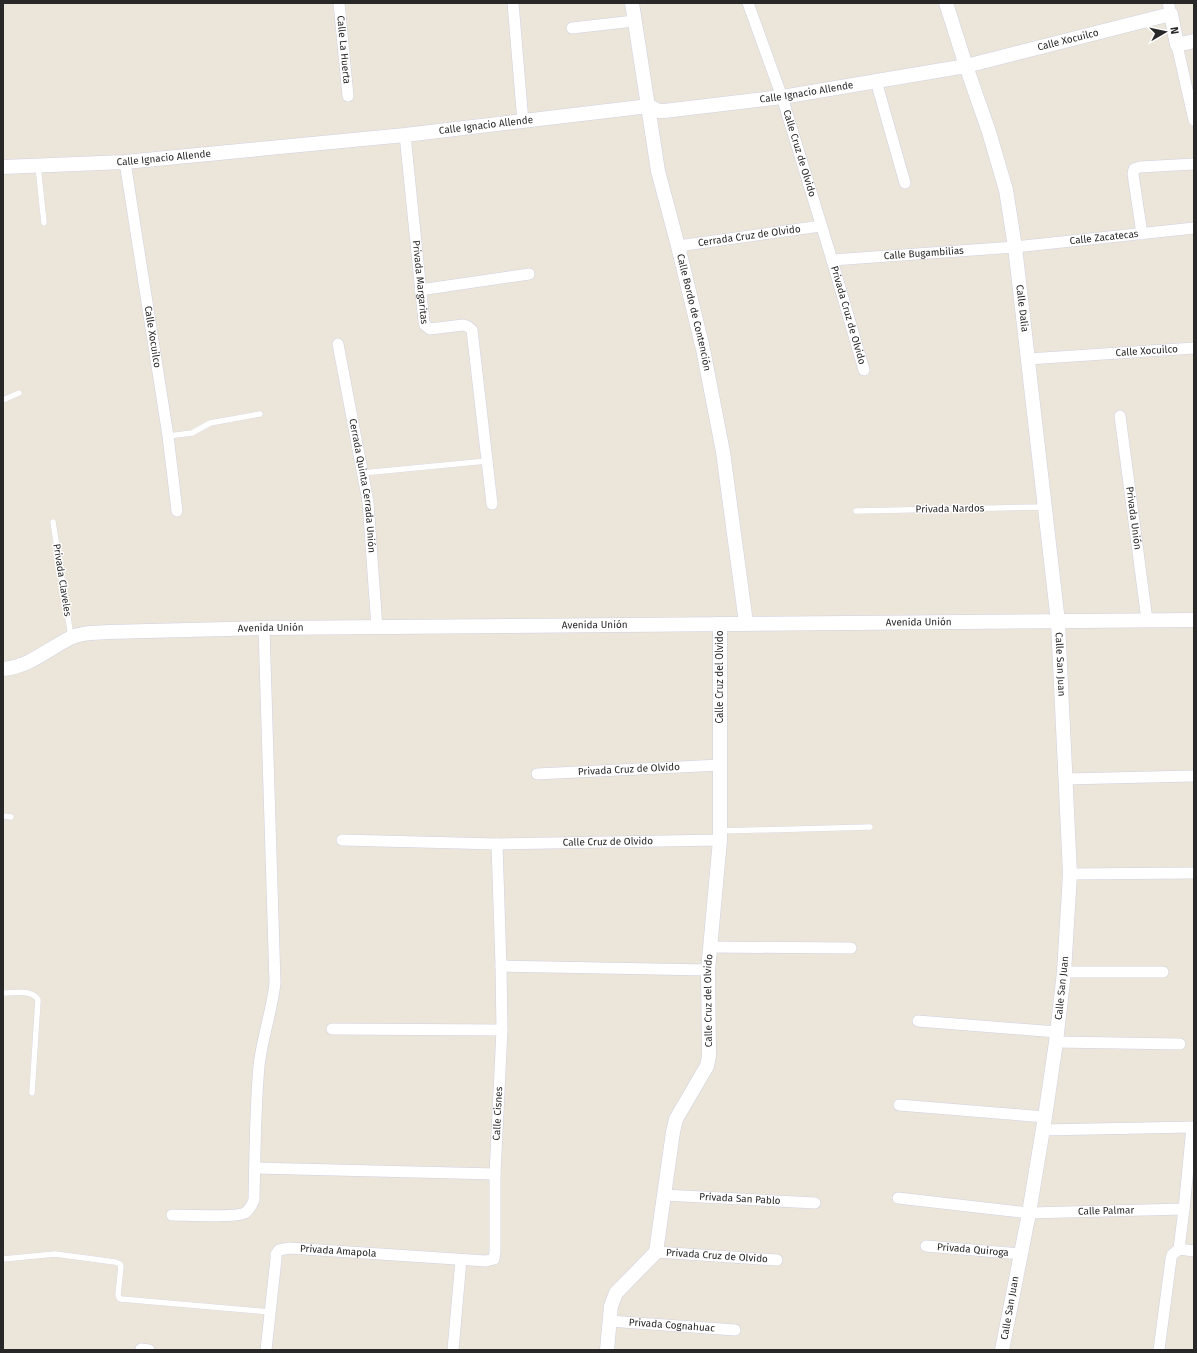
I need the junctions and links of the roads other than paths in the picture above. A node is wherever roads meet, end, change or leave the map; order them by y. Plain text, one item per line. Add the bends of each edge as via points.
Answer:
1 (339, 3) edge
2 (513, 3) edge
3 (632, 3) edge
4 (748, 3) edge
5 (946, 3) edge
6 (1169, 9) edge
7 (634, 21) junction
8 (572, 28) dead end
9 (1194, 41) edge
10 (1177, 45) junction
11 (966, 66) junction
12 (876, 81) junction
13 (348, 96) dead end
14 (782, 97) junction
15 (649, 106) junction
16 (1194, 119) edge
17 (523, 122) junction
18 (405, 135) junction
19 (125, 162) junction
20 (1194, 164) edge
21 (38, 166) junction
22 (3, 167) edge
23 (905, 183) dead end
24 (44, 223) dead end
25 (821, 226) junction
26 (1194, 228) edge
27 (1142, 234) junction
28 (678, 246) junction
29 (1015, 247) junction
30 (832, 260) junction
31 (529, 274) dead end
32 (420, 290) junction
33 (338, 344) dead end
34 (1194, 348) edge
35 (1028, 359) junction
36 (864, 370) dead end
37 (19, 393) dead end
38 (3, 400) edge
39 (260, 414) dead end
40 (1120, 416) dead end
41 (168, 436) junction
42 (487, 461) junction
43 (362, 474) junction
44 (492, 504) dead end
45 (1044, 507) junction
46 (177, 511) dead end
47 (856, 511) dead end
48 (53, 522) dead end
49 (1147, 620) junction
50 (1194, 620) edge
51 (1058, 622) junction
52 (746, 623) junction
53 (720, 624) junction
54 (264, 628) junction
55 (377, 628) junction
56 (71, 638) junction
57 (3, 669) edge
58 (720, 765) junction
59 (537, 774) dead end
60 (1194, 776) edge
61 (1065, 779) junction
62 (3, 816) edge
63 (11, 817) dead end
64 (870, 827) dead end
65 (720, 835) junction
66 (342, 840) dead end
67 (497, 844) junction
68 (1194, 873) edge
69 (1070, 874) junction
70 (710, 947) junction
71 (851, 948) dead end
72 (502, 966) junction
73 (708, 970) junction
74 (1064, 972) junction
75 (1163, 972) dead end
76 (3, 993) edge
77 (918, 1021) dead end
78 (332, 1029) dead end
79 (502, 1030) junction
80 (1057, 1037) junction
81 (1180, 1044) dead end
82 (32, 1093) dead end
83 (899, 1105) dead end
84 (1044, 1124) junction
85 (255, 1168) junction
86 (495, 1174) junction
87 (664, 1196) junction
88 (898, 1198) dead end
89 (815, 1203) dead end
90 (1186, 1204) junction
91 (1029, 1213) junction
92 (172, 1214) dead end
93 (926, 1246) dead end
94 (1179, 1249) junction
95 (1194, 1251) edge
96 (656, 1252) junction
97 (1020, 1254) junction
98 (3, 1259) edge
99 (461, 1260) junction
100 (777, 1260) dead end
101 (270, 1312) junction
102 (609, 1321) junction
103 (735, 1330) dead end
104 (141, 1350) edge
105 (149, 1350) edge
106 (266, 1350) edge
107 (454, 1350) edge
108 (607, 1350) edge
109 (1002, 1350) edge
110 (1159, 1350) edge

1 - 13 street, Calle La Huerta
2 - 17 street
3 - 7 street, Calle Bordo de Contención
4 - 14 street, Calle Cruz de Olvido
5 - 11 street, Calle Dalia
6 - 10 street
6 - 11 street, Calle Xocuilco
7 - 8 street
7 - 15 street, Calle Bordo de Contención
9 - 10 street
10 - 16 street
11 - 12 street, Calle Ignacio Allende
11 - 29 street, Calle Dalia via 1006,190
12 - 14 street, Calle Ignacio Allende
12 - 23 street
14 - 15 street, Calle Ignacio Allende via 664,112
14 - 25 street, Calle Cruz de Olvido
15 - 17 street, Calle Ignacio Allende
15 - 28 street, Calle Bordo de Contención via 658,171
17 - 18 street, Calle Ignacio Allende
18 - 19 street, Calle Ignacio Allende
18 - 32 street, Privada Margaritas
19 - 21 street, Calle Ignacio Allende
19 - 41 street, Calle Xocuilco
20 - 27 street via 1134,168
21 - 22 street, Calle Ignacio Allende
21 - 24 lane
25 - 28 street, Cerrada Cruz de Olvido
25 - 30 street, Calle Cruz de Olvido
26 - 27 street, Calle Zacatecas
27 - 29 street, Calle Zacatecas
28 - 52 street, Calle Bordo de Contención via 703,348 723,452
29 - 30 street, Calle Bugambilias
29 - 35 street, Calle Dalia
30 - 36 street, Privada Cruz de Olvido
31 - 32 street
32 - 42 street, Privada Margaritas via 427,328 463,325 472,330
33 - 43 street, Cerrada Quinta Cerrada Unión
34 - 35 street, Calle Xocuilco
35 - 45 street, Calle Dalia
37 - 38 lane
39 - 41 lane via 210,423 192,433
40 - 49 street, Privada Unión
41 - 46 street, Calle Xocuilco
42 - 43 lane
42 - 44 street, Privada Margaritas
43 - 55 street, Cerrada Quinta Cerrada Unión via 368,502
45 - 47 lane, Privada Nardos
45 - 51 street, Calle Dalia
48 - 56 lane, Privada Claveles
49 - 50 street, Avenida Unión
49 - 51 street, Avenida Unión
51 - 52 street, Avenida Unión
51 - 61 street, Calle San Juan
52 - 53 street, Avenida Unión
53 - 55 street, Avenida Unión
53 - 58 street, Calle Cruz del Olvido
54 - 55 street, Avenida Unión
54 - 56 street, Avenida Unión via 109,632
54 - 85 street via 275,983 259,1066
56 - 57 street, Avenida Unión via 34,660
58 - 59 street, Privada Cruz de Olvido
58 - 65 street, Calle Cruz del Olvido
60 - 61 street
61 - 69 street, Calle San Juan
62 - 63 lane
64 - 65 lane
65 - 67 street, Calle Cruz de Olvido
65 - 70 street, Calle Cruz del Olvido
66 - 67 street, Calle Cruz de Olvido
67 - 72 street, Calle Cisnes
68 - 69 street
69 - 74 street, Calle San Juan
70 - 71 street
70 - 73 street, Calle Cruz del Olvido
72 - 73 street
72 - 79 street, Calle Cisnes
73 - 87 street, Calle Cruz del Olvido via 709,1056 707,1066 676,1119
74 - 75 street
74 - 80 street, Calle San Juan
76 - 82 lane via 31,994 38,1000
77 - 80 street
78 - 79 street
79 - 86 street, Calle Cisnes
80 - 81 street
80 - 84 street, Calle San Juan
83 - 84 street
84 - 90 street via 1192,1127
84 - 91 street, Calle San Juan
85 - 86 street
85 - 92 street via 254,1200 246,1212 235,1215
86 - 99 street, Calle Cisnes via 494,1259
87 - 89 street, Privada San Pablo
87 - 96 street, Calle Cruz del Olvido
88 - 91 street, Calle Palmar
90 - 91 street, Calle Palmar
90 - 94 street
91 - 97 street, Calle San Juan
93 - 97 street, Privada Quiroga
94 - 95 street
94 - 110 street via 1171,1259
96 - 100 street, Privada Cruz de Olvido
96 - 102 street via 616,1293
97 - 109 street, Calle San Juan
98 - 101 lane via 55,1254 115,1262 120,1264 121,1269 118,1295 121,1299
99 - 101 street, Privada Amapola via 284,1248 276,1254
99 - 107 street
101 - 106 street, Privada Amapola
102 - 103 street, Privada Cognahuac
102 - 108 street
104 - 105 street

